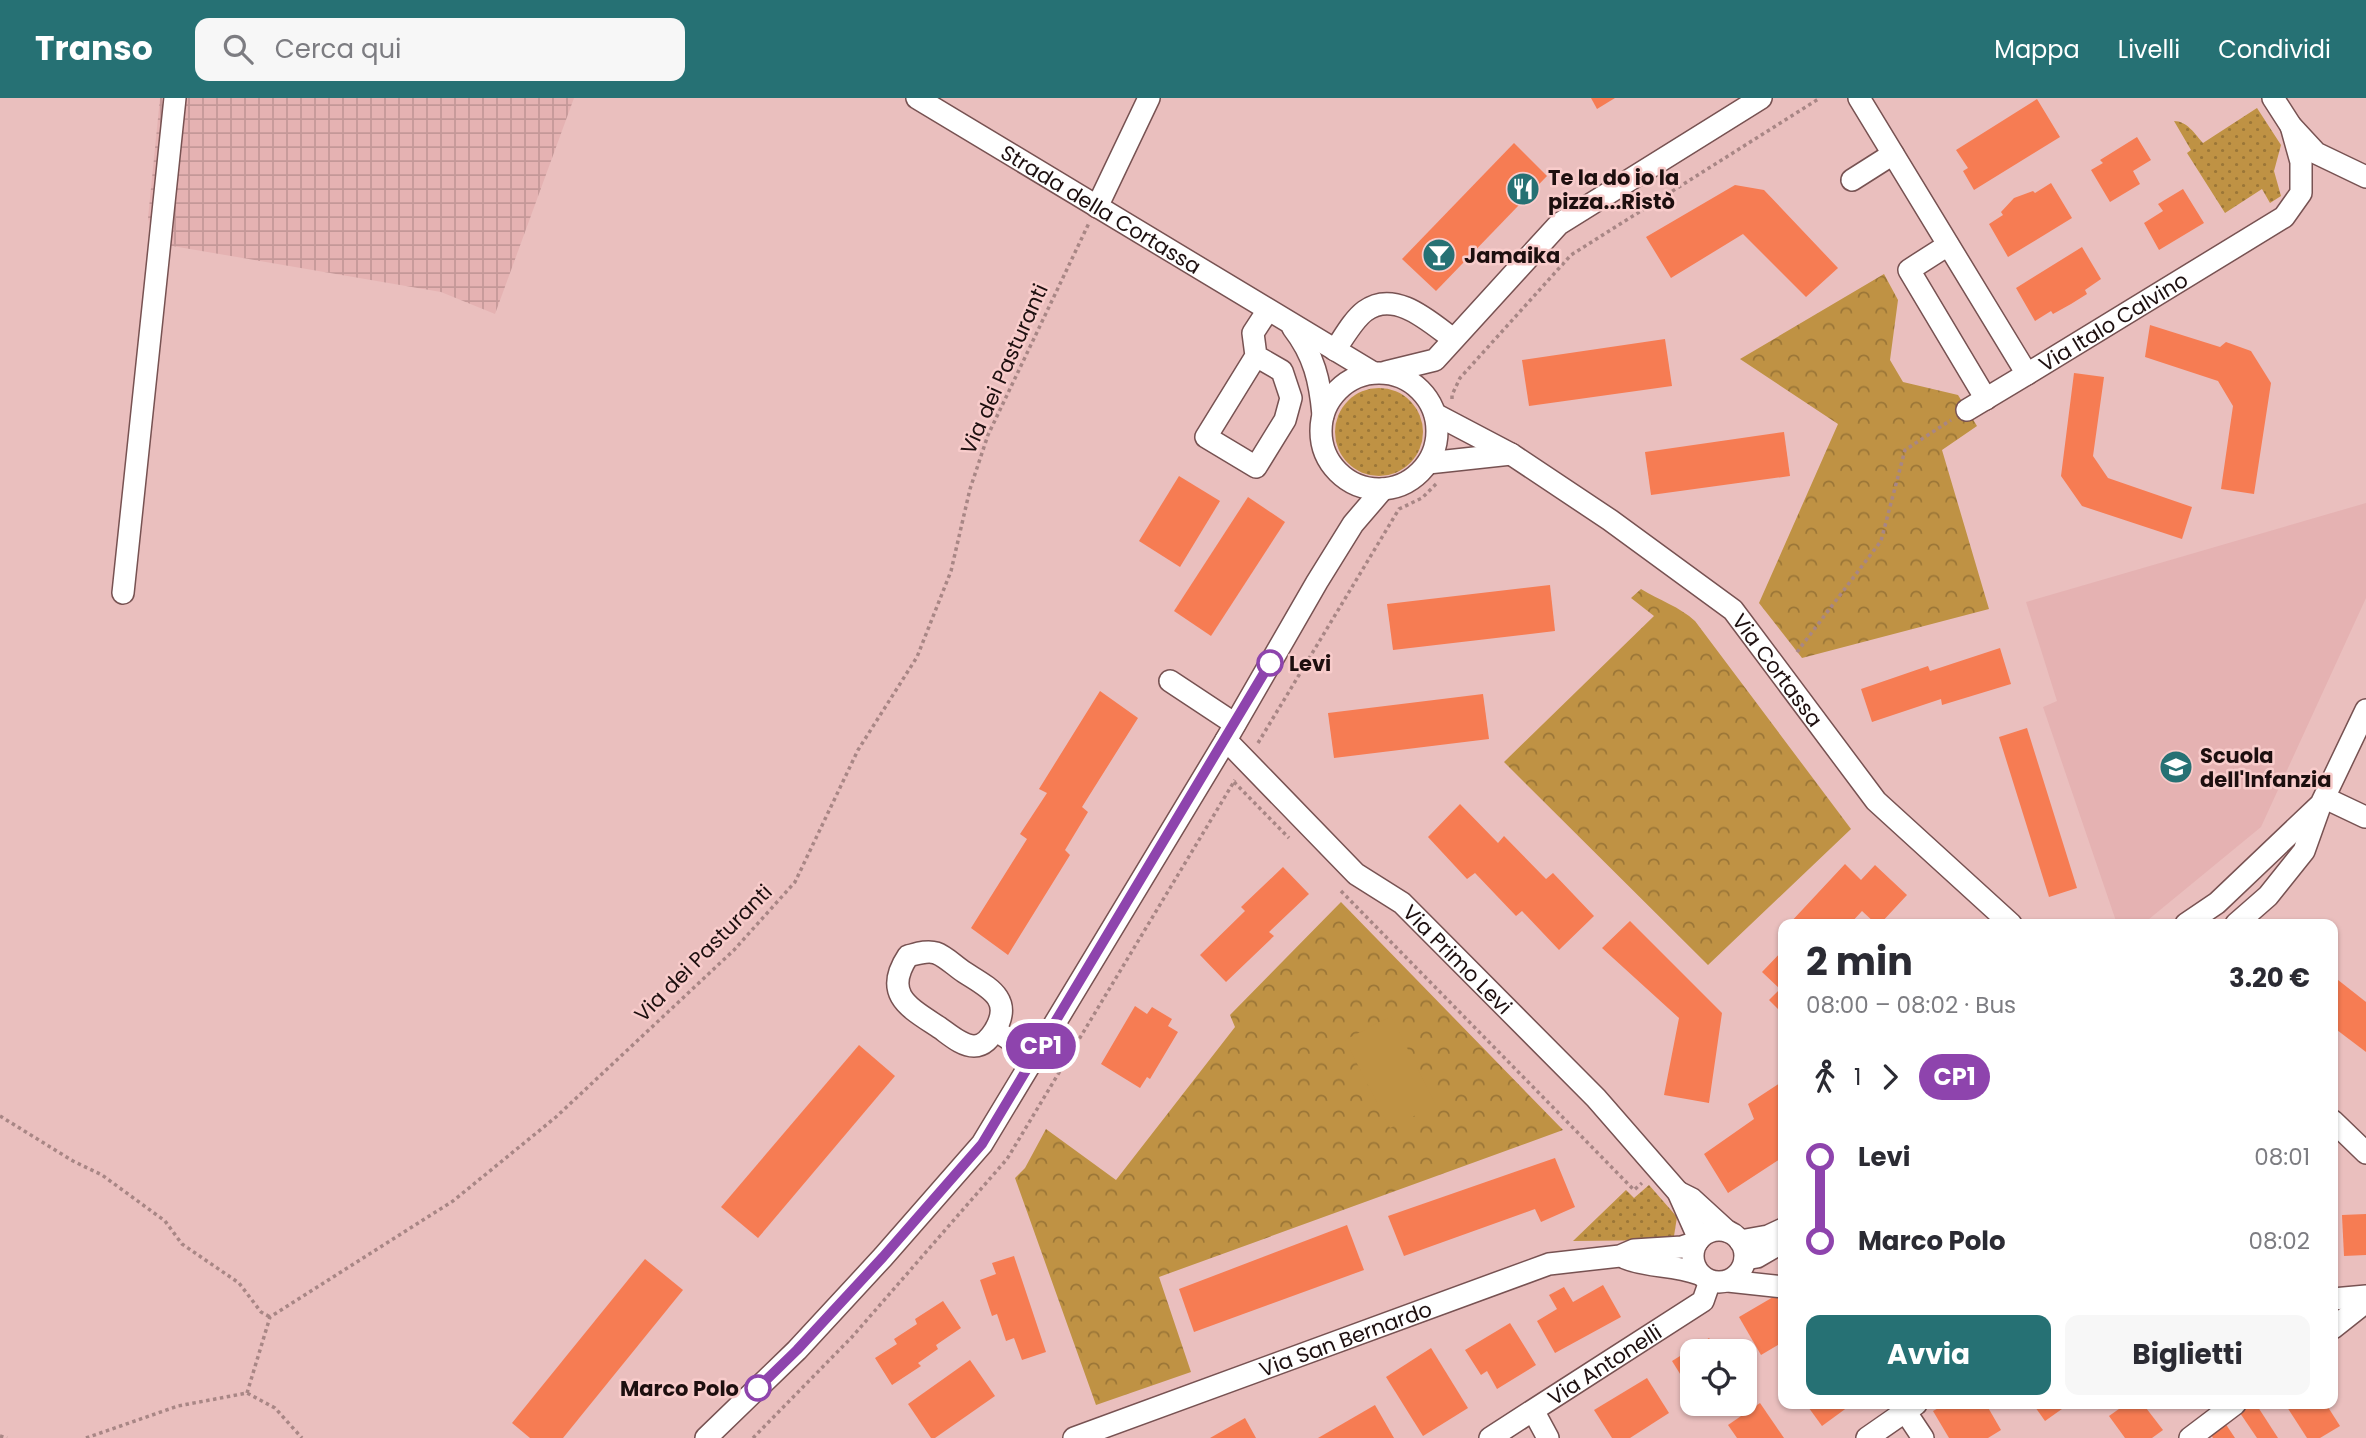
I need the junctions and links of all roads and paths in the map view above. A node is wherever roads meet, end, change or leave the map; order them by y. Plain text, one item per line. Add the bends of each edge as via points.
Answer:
1 (176, 98) edge
2 (917, 98) edge
3 (1149, 98) edge
4 (1820, 98) edge
5 (1859, 98) edge
6 (2273, 98) edge
7 (1756, 99) edge
8 (2291, 126) junction
9 (1893, 154) junction
10 (2366, 177) edge
11 (1852, 180) dead end
12 (1097, 207) junction
13 (1948, 245) junction
14 (1268, 310) junction
15 (1287, 321) junction
16 (1453, 339) junction
17 (1335, 350) junction
18 (1256, 356) junction
19 (1435, 360) junction
20 (1379, 372) junction
21 (2027, 374) junction
22 (1986, 399) junction
23 (1433, 408) junction
24 (1967, 410) joint
25 (1323, 415) junction
26 (1455, 424) junction
27 (1511, 454) junction
28 (1428, 463) junction
29 (1352, 483) junction
30 (1383, 489) junction
31 (1353, 524) junction
32 (123, 593) dead end
33 (1797, 652) dead end
34 (1170, 681) dead end
35 (2366, 710) edge
36 (1230, 732) junction
37 (1234, 782) dead end
38 (2323, 801) junction
39 (2365, 817) edge
40 (1293, 842) dead end
41 (1332, 882) dead end
42 (2006, 919) edge
43 (2193, 919) edge
44 (2242, 919) edge
45 (995, 1030) junction
46 (1035, 1056) junction
47 (0, 1116) edge
48 (2338, 1126) edge
49 (2366, 1153) edge
50 (1658, 1169) junction
51 (1678, 1192) junction
52 (1778, 1231) edge
53 (1698, 1240) junction
54 (1778, 1245) edge
55 (1739, 1249) junction
56 (1620, 1256) junction
57 (1778, 1273) edge
58 (1712, 1278) junction
59 (1778, 1286) edge
60 (2366, 1296) edge
61 (2338, 1299) edge
62 (2366, 1302) edge
63 (270, 1317) junction
64 (2338, 1324) edge
65 (247, 1393) junction
66 (1908, 1409) edge
67 (1912, 1409) edge
68 (2228, 1409) edge
69 (1534, 1412) junction
70 (0, 1436) edge
71 (7, 1438) edge
72 (86, 1438) edge
73 (302, 1438) edge
74 (706, 1438) edge
75 (1074, 1438) edge
76 (1490, 1438) edge
77 (1548, 1438) edge
78 (1867, 1438) edge
79 (1923, 1438) edge
80 (2190, 1438) edge

1 - 32 street
2 - 12 street, Strada della Cortassa
3 - 12 street
4 - 26 path via 1571,255 1460,378 1452,395
5 - 9 street, Via Italo Calvino
6 - 8 street
7 - 16 street via 1559,224
8 - 10 street via 2316,153
8 - 21 street, Via Italo Calvino via 2301,162 2301,194 2284,217
9 - 11 street
9 - 13 street, Via Italo Calvino
12 - 14 street, Strada della Cortassa
12 - 63 path, Via dei Pasturanti via 988,435 951,571 917,657 858,750 795,882 734,950 556,1117 453,1201
13 - 21 street, Via Italo Calvino
13 - 22 street via 1909,270
14 - 15 street, Strada della Cortassa
14 - 18 street via 1253,333
15 - 17 street, Strada della Cortassa
15 - 25 street via 1315,366
16 - 17 street via 1419,314 1379,304 1364,311
16 - 19 street
17 - 20 street, Strada della Cortassa
18 - 18 street via 1206,437 1256,467 1285,420 1292,398 1282,371
19 - 20 street
19 - 23 street
20 - 23 street via 1412,382
20 - 25 street via 1355,377 1341,386
21 - 22 street
22 - 24 street
23 - 26 street, Via Cortassa
23 - 28 street via 1438,431
24 - 33 path via 1905,450 1881,541
25 - 29 street via 1325,454 1336,471
26 - 27 street, Via Cortassa
27 - 28 street
27 - 42 street, Via Cortassa via 1733,610 1876,801
28 - 30 street via 1417,476
29 - 30 street
29 - 31 street
30 - 31 street
31 - 36 street
34 - 36 street, Via Primo Levi
35 - 38 street
36 - 46 street
36 - 50 street, Via Primo Levi via 1356,874 1402,903 1596,1098
37 - 40 path
38 - 39 street
38 - 43 street via 2217,903
38 - 44 street via 2304,851 2268,896
41 - 50 path via 1634,1190
45 - 45 street via 1002,1017 995,992 936,953 908,956 898,971 897,989 907,1006 960,1042 975,1046 988,1041
45 - 46 street
46 - 74 street via 982,1144 806,1340
47 - 63 path via 102,1175 165,1221 182,1244 239,1283
48 - 49 street
50 - 51 street, Via Primo Levi
51 - 53 street, Via Primo Levi
51 - 55 street, Via Primo Levi via 1692,1199
52 - 55 street
53 - 55 street via 1714,1230
53 - 56 street, Via San Bernardo via 1682,1247 1634,1250
53 - 58 street via 1693,1263
54 - 55 street via 1757,1257
55 - 57 street
55 - 58 street via 1735,1277
56 - 58 street, Via San Bernardo via 1637,1263 1681,1266
56 - 75 street, Via San Bernardo via 1549,1264
58 - 59 street, Via San Bernardo
58 - 69 street, Via Antonelli via 1703,1301
60 - 61 street
62 - 64 street
63 - 65 path
65 - 72 path via 178,1406
65 - 73 path via 275,1408
66 - 78 street
67 - 79 street
68 - 80 street
69 - 76 street, Via Antonelli
69 - 77 street
70 - 71 path

